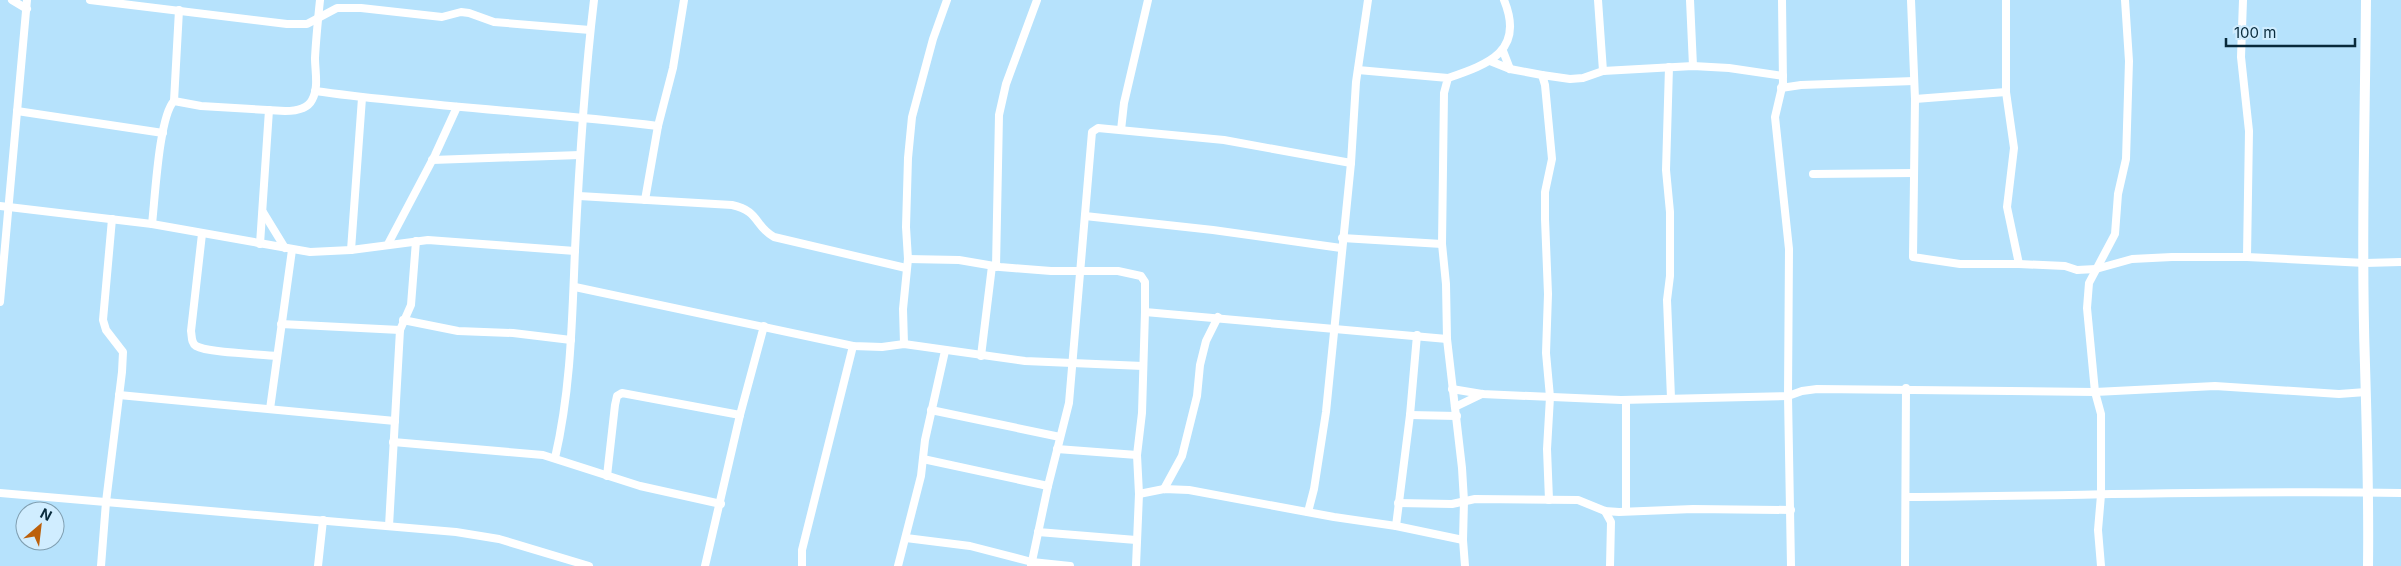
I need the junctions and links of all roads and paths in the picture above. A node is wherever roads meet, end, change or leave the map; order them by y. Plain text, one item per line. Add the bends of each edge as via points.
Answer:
1 (12, 0) edge
2 (27, 0) edge
3 (90, 0) edge
4 (320, 0) edge
5 (594, 0) edge
6 (684, 0) edge
7 (947, 0) edge
8 (1037, 0) edge
9 (1148, 0) edge
10 (1368, 0) edge
11 (1504, 0) edge
12 (1598, 0) edge
13 (1690, 0) edge
14 (1782, 0) edge
15 (1911, 0) edge
16 (2006, 0) edge
17 (2125, 0) edge
18 (2243, 0) edge
19 (2366, 0) edge
20 (27, 9) junction
21 (179, 10) junction
22 (319, 16) junction
23 (590, 30) junction
24 (1503, 51) junction
25 (1490, 61) junction
26 (1692, 66) junction
27 (1510, 68) junction
28 (1669, 68) junction
29 (1358, 70) junction
30 (1603, 71) junction
31 (1542, 75) junction
32 (1783, 76) junction
33 (1430, 77) junction
34 (1448, 78) junction
35 (1914, 81) junction
36 (1781, 88) junction
37 (315, 91) junction
38 (2006, 92) junction
39 (1444, 93) junction
40 (362, 98) junction
41 (1915, 99) junction
42 (174, 101) junction
43 (457, 106) junction
44 (269, 110) junction
45 (17, 111) junction
46 (584, 117) junction
47 (658, 126) junction
48 (1121, 130) junction
49 (163, 133) junction
50 (580, 155) junction
51 (432, 160) junction
52 (1351, 163) junction
53 (1914, 173) junction
54 (1812, 174) dead end
55 (578, 196) junction
56 (645, 200) junction
57 (0, 206) edge
58 (9, 207) junction
59 (262, 210) junction
60 (1085, 216) junction
61 (112, 220) junction
62 (152, 224) junction
63 (202, 234) junction
64 (1342, 238) junction
65 (416, 241) junction
66 (260, 244) junction
67 (388, 244) junction
68 (1442, 244) junction
69 (1341, 248) junction
70 (289, 249) junction
71 (351, 250) junction
72 (575, 251) junction
73 (2247, 257) junction
74 (2401, 262) edge
75 (2365, 263) junction
76 (907, 264) junction
77 (2019, 264) junction
78 (994, 266) junction
79 (2096, 269) junction
80 (1081, 270) junction
81 (575, 287) junction
82 (0, 302) edge
83 (1145, 312) junction
84 (1218, 317) junction
85 (403, 320) junction
86 (281, 324) junction
87 (764, 326) junction
88 (400, 330) junction
89 (1333, 330) junction
90 (1417, 336) junction
91 (1447, 339) junction
92 (571, 340) junction
93 (904, 344) junction
94 (853, 346) junction
95 (945, 351) junction
96 (277, 356) junction
97 (981, 356) junction
98 (1073, 364) junction
99 (1143, 366) junction
100 (1906, 388) junction
101 (1452, 389) junction
102 (2095, 392) junction
103 (2366, 392) junction
104 (1482, 394) junction
105 (119, 395) junction
106 (1788, 396) junction
107 (1550, 397) junction
108 (1671, 398) junction
109 (1626, 400) junction
110 (1455, 407) junction
111 (270, 409) junction
112 (931, 410) junction
113 (740, 415) junction
114 (1410, 415) junction
115 (1456, 416) junction
116 (395, 421) junction
117 (1060, 438) junction
118 (394, 442) junction
119 (1057, 449) junction
120 (1137, 455) junction
121 (555, 458) junction
122 (923, 459) junction
123 (607, 476) junction
124 (1048, 486) junction
125 (1164, 490) junction
126 (2369, 492) junction
127 (0, 493) edge
128 (2401, 493) edge
129 (1140, 494) junction
130 (2101, 495) junction
131 (1906, 497) junction
132 (1548, 500) junction
133 (1464, 501) junction
134 (106, 502) junction
135 (1398, 503) junction
136 (721, 504) junction
137 (1790, 510) junction
138 (1605, 511) junction
139 (1308, 512) junction
140 (1622, 512) junction
141 (323, 520) junction
142 (1611, 522) junction
143 (389, 526) junction
144 (1396, 526) junction
145 (1038, 532) junction
146 (906, 538) junction
147 (1136, 540) junction
148 (1463, 540) junction
149 (1032, 564) edge
150 (101, 566) edge
151 (318, 566) edge
152 (589, 566) edge
153 (705, 566) edge
154 (802, 566) edge
155 (898, 566) edge
156 (1070, 566) edge
157 (1136, 566) edge
158 (1465, 566) edge
159 (1610, 566) edge
160 (1792, 566) edge
161 (1905, 566) edge
162 (2101, 566) edge
163 (2368, 566) edge

1 - 20 street
2 - 20 street
3 - 21 street
4 - 22 street
5 - 23 street
6 - 47 street via 673,68
7 - 76 street via 912,116
8 - 78 street via 1006,84 999,115
9 - 48 street
10 - 29 street
11 - 24 street via 1510,14 1510,29
12 - 30 street
13 - 26 street
14 - 32 street
15 - 35 street
16 - 38 street
17 - 79 street via 2128,61 2126,159 2118,194 2115,234
18 - 73 street via 2241,57 2249,131
19 - 75 street via 2363,89
20 - 45 street
21 - 22 street via 287,24 307,24
21 - 42 street
22 - 23 street via 337,8 442,17 461,12 494,22
22 - 37 street
23 - 46 street
24 - 25 street
24 - 27 street
25 - 27 street
25 - 34 street
26 - 28 street
26 - 32 street
27 - 31 street
28 - 30 street
28 - 108 street via 1666,170 1670,221 1667,300
29 - 33 street
29 - 52 street
30 - 31 street via 1570,79
31 - 107 street via 1552,159 1545,192
32 - 36 street
33 - 34 street
33 - 39 street
34 - 39 street
35 - 36 street
35 - 41 street
36 - 106 street via 1775,117 1789,249
37 - 40 street
37 - 44 street via 312,101 295,111
38 - 41 street
38 - 77 street via 2014,148 2007,207
39 - 68 street
40 - 43 street
40 - 71 street
41 - 53 street
42 - 44 street
42 - 49 street via 168,109
43 - 46 street
43 - 51 street
44 - 59 street
45 - 49 street
45 - 58 street
46 - 47 street
46 - 50 street
47 - 56 street
48 - 52 street via 1224,140
48 - 60 street via 1098,128 1092,132
49 - 62 street
50 - 51 street
50 - 55 street
51 - 67 street
52 - 64 street
53 - 54 street
53 - 77 street via 1913,257 1960,264
55 - 56 street
55 - 72 street
56 - 76 street via 746,208 774,237
57 - 58 street
58 - 61 street
58 - 82 street
59 - 66 street
59 - 70 street via 267,222
60 - 69 street
60 - 80 street
61 - 62 street
61 - 105 street via 104,320 106,330 122,352
62 - 63 street
63 - 66 street
63 - 96 street via 192,342 195,346 211,350
64 - 68 street
64 - 69 street
65 - 67 street
65 - 72 street
65 - 85 street via 411,305
66 - 70 street
67 - 71 street
68 - 91 street
69 - 89 street
70 - 71 street via 310,252
70 - 86 street
72 - 81 street
73 - 75 street
73 - 79 street via 2132,259
74 - 75 street
75 - 103 street
76 - 78 street via 959,260
76 - 93 street
77 - 79 street
78 - 80 street
78 - 97 street
79 - 102 street via 2089,284 2087,308
80 - 83 street via 1118,271 1141,276 1145,282
80 - 98 street
81 - 87 street
81 - 92 street
83 - 84 street
83 - 99 street
84 - 89 street
84 - 125 street via 1206,340 1197,396 1182,456
85 - 88 street
85 - 92 street via 458,331
86 - 88 street
86 - 96 street
87 - 94 street
87 - 113 street
88 - 116 street
89 - 90 street
89 - 139 street via 1326,412
90 - 91 street
90 - 114 street
91 - 101 street
92 - 121 street via 567,398
93 - 94 street
93 - 95 street
94 - 154 street via 802,550
95 - 97 street
95 - 112 street
96 - 111 street
97 - 98 street
98 - 99 street
98 - 117 street via 1069,402
99 - 120 street
100 - 102 street
100 - 106 street via 1817,389
100 - 131 street
101 - 104 street
101 - 110 street
102 - 103 street via 2215,386 2339,394
102 - 130 street via 2100,414
103 - 126 street
104 - 107 street
104 - 110 street
105 - 111 street
105 - 134 street
106 - 108 street
106 - 137 street
107 - 109 street
107 - 132 street
108 - 109 street
109 - 140 street
110 - 115 street
111 - 116 street
112 - 117 street
112 - 122 street
113 - 123 street via 622,393 617,396 615,405
113 - 136 street
114 - 115 street
114 - 135 street
115 - 133 street
116 - 118 street
117 - 119 street
118 - 121 street
118 - 143 street
119 - 120 street
119 - 124 street
120 - 129 street
121 - 123 street
122 - 124 street
122 - 146 street
123 - 136 street
124 - 145 street
125 - 129 street
125 - 139 street via 1189,490
126 - 128 street
126 - 130 street
126 - 163 street
127 - 134 street
129 - 147 street
130 - 131 street
130 - 162 street via 2098,530
131 - 161 street
132 - 133 street
132 - 138 street via 1583,501
133 - 135 street via 1452,504
133 - 148 street
134 - 141 street
134 - 150 street
135 - 144 street
136 - 153 street
137 - 140 street
137 - 160 street
138 - 140 street
138 - 142 street
139 - 144 street
140 - 142 street
141 - 143 street
141 - 151 street
142 - 159 street
143 - 152 street via 499,539
144 - 148 street
145 - 147 street
145 - 149 street
146 - 149 street via 970,546
146 - 155 street
147 - 157 street
148 - 158 street
149 - 156 street

